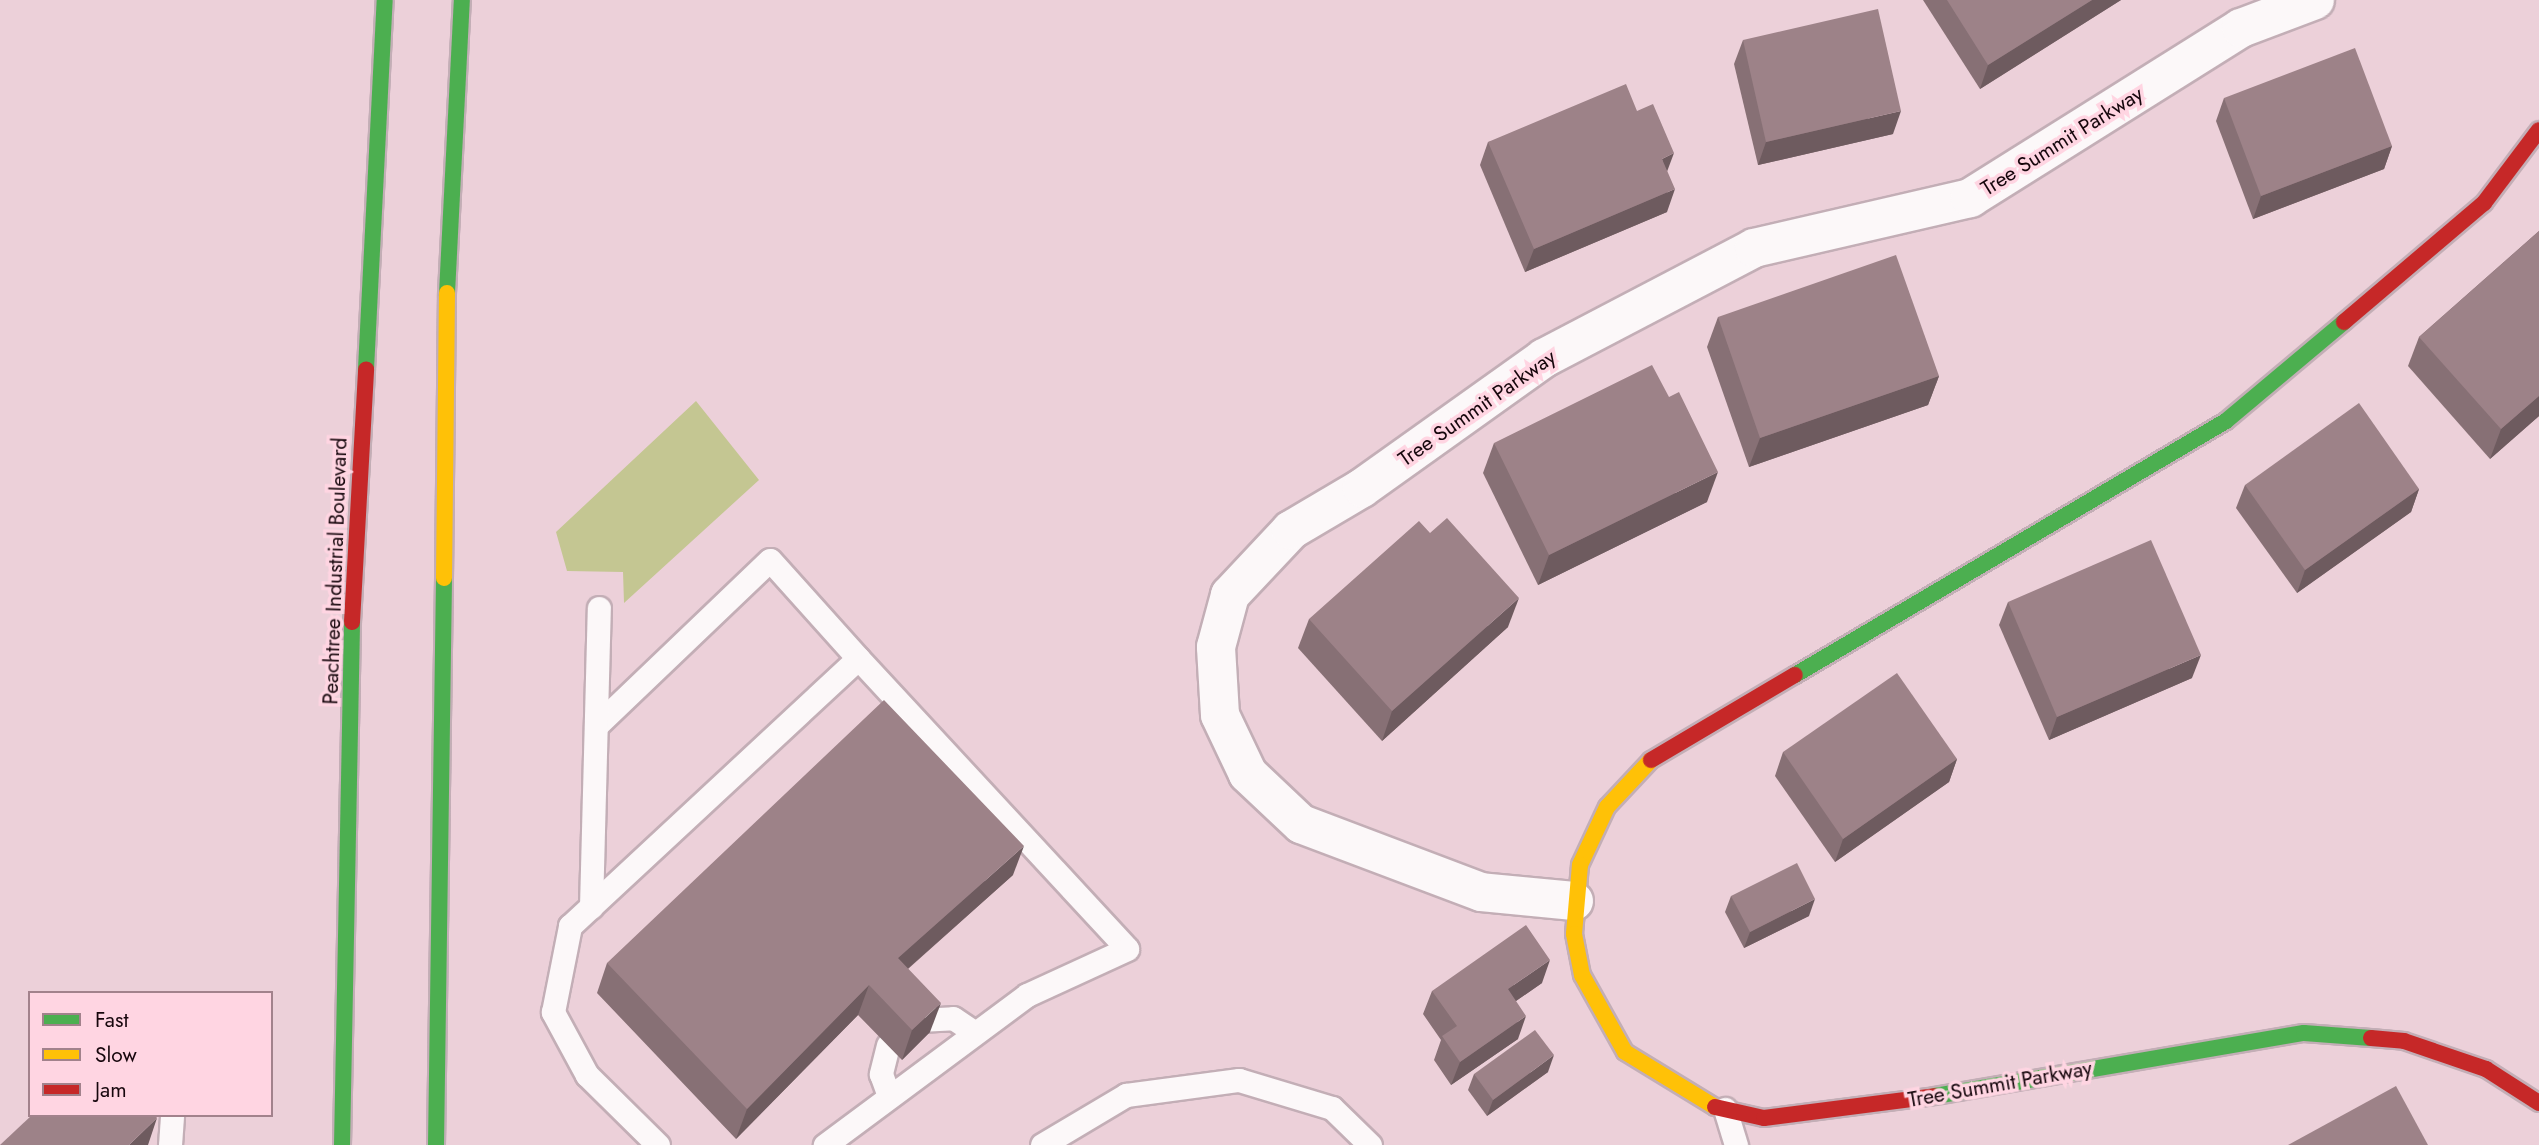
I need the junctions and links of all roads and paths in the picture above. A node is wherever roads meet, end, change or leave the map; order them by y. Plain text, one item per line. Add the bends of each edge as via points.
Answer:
1 (385, 0) edge
2 (462, 0) edge
3 (2315, 0) edge
4 (2539, 130) edge
5 (599, 608) dead end
6 (859, 658) junction
7 (596, 726) junction
8 (1574, 901) junction
9 (591, 907) junction
10 (919, 1020) edge
11 (974, 1032) junction
12 (888, 1045) dead end
13 (890, 1096) junction
14 (2539, 1103) edge
15 (1725, 1110) junction
16 (172, 1117) edge
17 (170, 1145) edge
18 (341, 1145) edge
19 (436, 1145) edge
20 (658, 1145) edge
21 (825, 1145) edge
22 (1042, 1145) edge
23 (1370, 1145) edge
24 (1736, 1145) edge

1 - 18 main road, Peachtree Industrial Boulevard via 351,647
2 - 19 main road via 443,364 444,802
3 - 8 street, Tree Summit Parkway via 2241,28 1970,198 1754,248 1544,358 1362,488 1291,530 1230,595 1216,647 1220,715 1248,774 1301,824 1481,892
4 - 8 main road, Tree Summit Parkway via 2484,203 2226,421 1651,760 1607,807 1580,866
5 - 7 lane
6 - 7 lane via 770,560
6 - 9 lane
6 - 11 lane via 1127,949 1027,995
7 - 9 lane
8 - 15 main road, Tree Summit Parkway via 1582,975 1625,1052 1701,1104
9 - 20 lane via 570,926 553,1012 587,1075
10 - 11 lane via 953,1018
11 - 13 lane
12 - 13 lane via 881,1074
13 - 21 lane
14 - 15 main road, Tree Summit Parkway via 2486,1069 2404,1041 2304,1033 1841,1112 1765,1118
15 - 24 lane
16 - 17 lane
22 - 23 lane via 1126,1095 1239,1080 1332,1108

